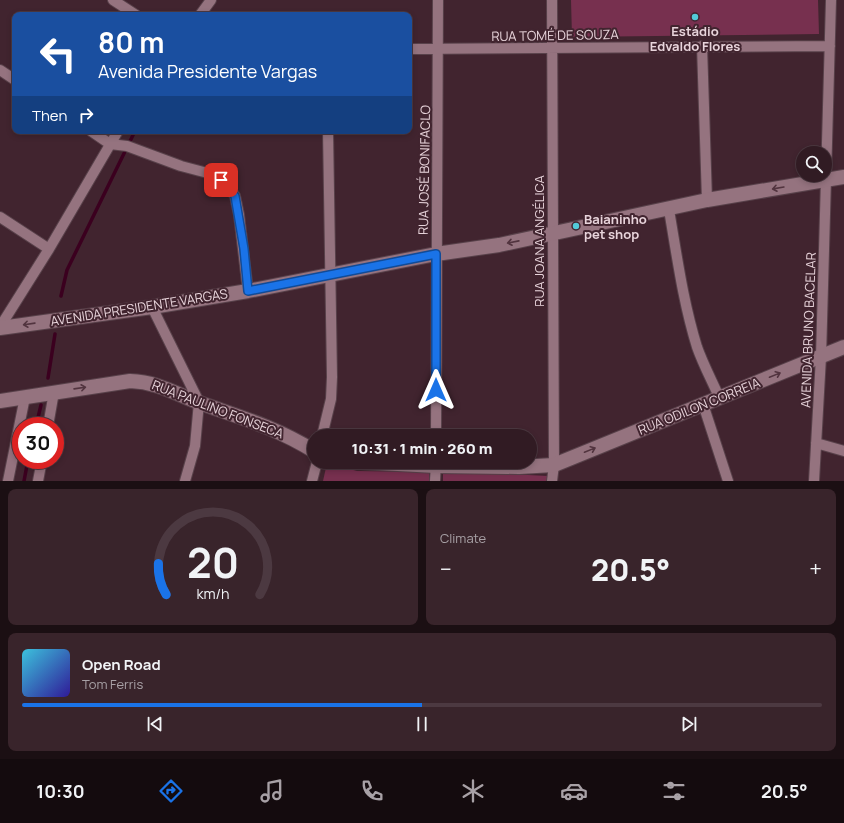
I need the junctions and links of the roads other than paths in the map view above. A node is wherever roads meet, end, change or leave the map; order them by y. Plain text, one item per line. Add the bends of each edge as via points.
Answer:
1 (113, 0) edge
2 (211, 0) edge
3 (438, 0) edge
4 (552, 0) edge
5 (830, 0) edge
6 (131, 12) edge
7 (202, 12) edge
8 (702, 46) junction
9 (830, 46) junction
10 (439, 48) junction
11 (552, 48) junction
12 (412, 49) edge
13 (0, 70) edge
14 (12, 78) edge
15 (95, 134) edge
16 (116, 134) edge
17 (328, 134) edge
18 (110, 144) junction
19 (827, 146) edge
20 (844, 177) edge
21 (832, 179) edge
22 (814, 182) edge
23 (826, 182) edge
24 (707, 200) junction
25 (669, 210) junction
26 (0, 217) edge
27 (552, 234) junction
28 (49, 249) junction
29 (436, 254) junction
30 (330, 274) junction
31 (248, 291) junction
32 (152, 307) junction
33 (0, 328) edge
34 (844, 347) edge
35 (821, 357) junction
36 (54, 392) junction
37 (25, 397) junction
38 (719, 397) junction
39 (0, 401) edge
40 (199, 402) junction
41 (703, 404) junction
42 (50, 417) edge
43 (323, 429) edge
44 (436, 429) edge
45 (816, 443) junction
46 (307, 446) edge
47 (844, 451) edge
48 (554, 465) junction
49 (537, 466) edge
50 (40, 469) edge
51 (315, 469) edge
52 (436, 469) edge
53 (8, 481) edge
54 (38, 481) edge
55 (185, 481) edge
56 (312, 481) edge
57 (435, 481) edge
58 (552, 481) edge
59 (728, 481) edge
60 (814, 481) edge

1 - 6 street
2 - 7 street
3 - 10 street, RUA JOSÉ BONIFACLO
4 - 11 street, RUA JOANA ANGÉLICA
5 - 9 street, AVENIDA BRUNO BACELAR
8 - 9 street, RUA TOMÉ DE SOUZA
8 - 11 street, RUA TOMÉ DE SOUZA
8 - 24 street
9 - 19 street, AVENIDA BRUNO BACELAR
10 - 11 street, RUA TOMÉ DE SOUZA
10 - 12 street, RUA TOMÉ DE SOUZA
10 - 29 street, RUA JOSÉ BONIFACLO
11 - 27 street, RUA JOANA ANGÉLICA
13 - 14 street
15 - 18 street
16 - 18 street
17 - 30 street
18 - 28 street
18 - 31 street via 127,146 215,175 228,186 235,196 239,215
20 - 21 main road, AVENIDA PRESIDENTE VARGAS
22 -> 24 main road, AVENIDA PRESIDENTE VARGAS
23 - 35 street, AVENIDA BRUNO BACELAR
24 - 25 main road, AVENIDA PRESIDENTE VARGAS
25 - 27 main road, AVENIDA PRESIDENTE VARGAS
25 - 38 street via 689,318 698,348
26 - 28 street
27 -> 29 main road, AVENIDA PRESIDENTE VARGAS
27 - 48 street, RUA JOANA ANGÉLICA
28 - 33 street
29 - 30 main road, AVENIDA PRESIDENTE VARGAS
29 - 44 street, RUA JOSÉ BONIFACLO
30 - 31 main road, AVENIDA PRESIDENTE VARGAS
30 - 43 street via 331,391
31 - 32 main road, AVENIDA PRESIDENTE VARGAS
32 -> 33 main road, AVENIDA PRESIDENTE VARGAS
32 - 40 street
34 - 35 main road, RUA ODILON CORREIA
38 -> 35 main road, RUA ODILON CORREIA
35 - 45 street, AVENIDA BRUNO BACELAR
36 - 37 main road, RUA PAULINO FONSECA
36 -> 40 main road, RUA PAULINO FONSECA via 130,381 148,381
36 - 42 street
37 - 39 main road, RUA PAULINO FONSECA
37 - 53 street
38 - 41 main road, RUA ODILON CORREIA
40 - 46 main road, RUA PAULINO FONSECA via 251,419
40 - 55 street via 195,446
48 -> 41 main road, RUA ODILON CORREIA
41 - 59 street
45 - 47 street
45 - 60 street, AVENIDA BRUNO BACELAR
48 - 49 main road, RUA ODILON CORREIA
48 - 58 street, RUA JOANA ANGÉLICA
50 - 54 street
51 - 56 street
52 - 57 street

